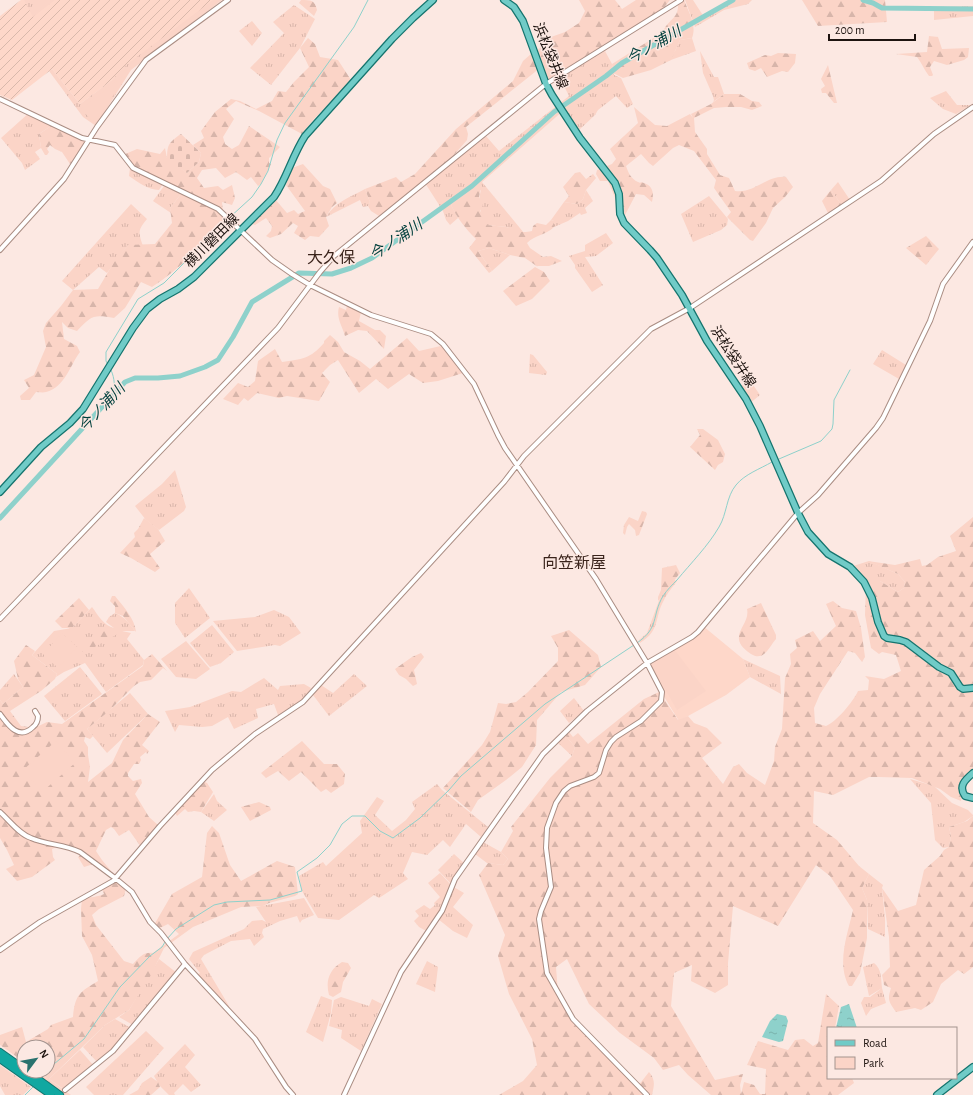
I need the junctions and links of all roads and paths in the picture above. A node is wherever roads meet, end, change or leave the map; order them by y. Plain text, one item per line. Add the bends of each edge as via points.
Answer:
1 (228, 0) edge
2 (433, 0) edge
3 (504, 0) edge
4 (681, 0) edge
5 (546, 84) junction
6 (0, 99) edge
7 (973, 107) edge
8 (89, 140) junction
9 (241, 230) junction
10 (973, 242) edge
11 (0, 250) edge
12 (310, 285) junction
13 (690, 308) junction
14 (517, 466) junction
15 (0, 492) edge
16 (798, 513) junction
17 (0, 619) edge
18 (647, 664) junction
19 (973, 688) edge
20 (35, 711) dead end
21 (0, 714) edge
22 (973, 773) edge
23 (973, 798) edge
24 (0, 812) edge
25 (116, 878) junction
26 (0, 950) edge
27 (184, 964) junction
28 (0, 1052) edge
29 (0, 1059) edge
30 (16, 1063) edge
31 (973, 1067) edge
32 (38, 1079) edge
33 (65, 1090) dead end
34 (51, 1095) edge
35 (60, 1095) edge
36 (293, 1095) edge
37 (344, 1095) edge
38 (647, 1095) edge
39 (937, 1095) edge

1 - 8 street via 146,60
2 - 9 main road, 横川磐田線 via 392,39 304,136 274,197
3 - 5 main road, 浜松袋井線 via 514,7 524,21
4 - 5 street
5 - 12 street via 334,256
5 - 13 main road, 浜松袋井線 via 580,138 616,183 620,214 624,223 650,250
6 - 8 street
7 - 13 street via 934,134 881,181
8 - 9 street via 115,145 133,168 210,204
8 - 11 street via 64,179
9 - 12 street via 272,260
9 - 15 main road, 横川磐田線 via 186,284 147,309 83,409 41,447
10 - 16 street via 943,284 930,321 880,423 818,495
12 - 14 street via 371,315 431,334 438,339 474,384 498,435
12 - 17 street via 278,328
13 - 14 street via 648,333 524,456
13 - 16 main road, 浜松袋井線 via 707,341 751,408
14 - 18 street via 596,580
14 - 25 street via 305,700 255,734 212,770
16 - 18 street via 698,632
16 - 19 main road, 浜松袋井線 via 812,538 828,554 850,567 864,582 884,636 906,642 951,673 960,687
18 - 37 street via 585,712 547,749 503,810 455,879 442,911 401,972
18 - 38 street via 662,692 661,701 641,721 608,745 602,766 596,775 570,786 556,803 547,828 546,848 551,887 540,919 547,973 572,1019
20 - 21 street via 38,716 37,723 29,731 22,733 13,730
22 - 23 main road via 964,782 962,791 965,796
24 - 25 street via 25,835 44,843 72,848
25 - 26 street via 40,922
25 - 27 street via 132,892 150,922
27 - 33 street via 113,1051
27 - 36 street via 255,1039
28 - 30 highway
29 - 34 highway
31 - 39 main road
32 - 35 highway

